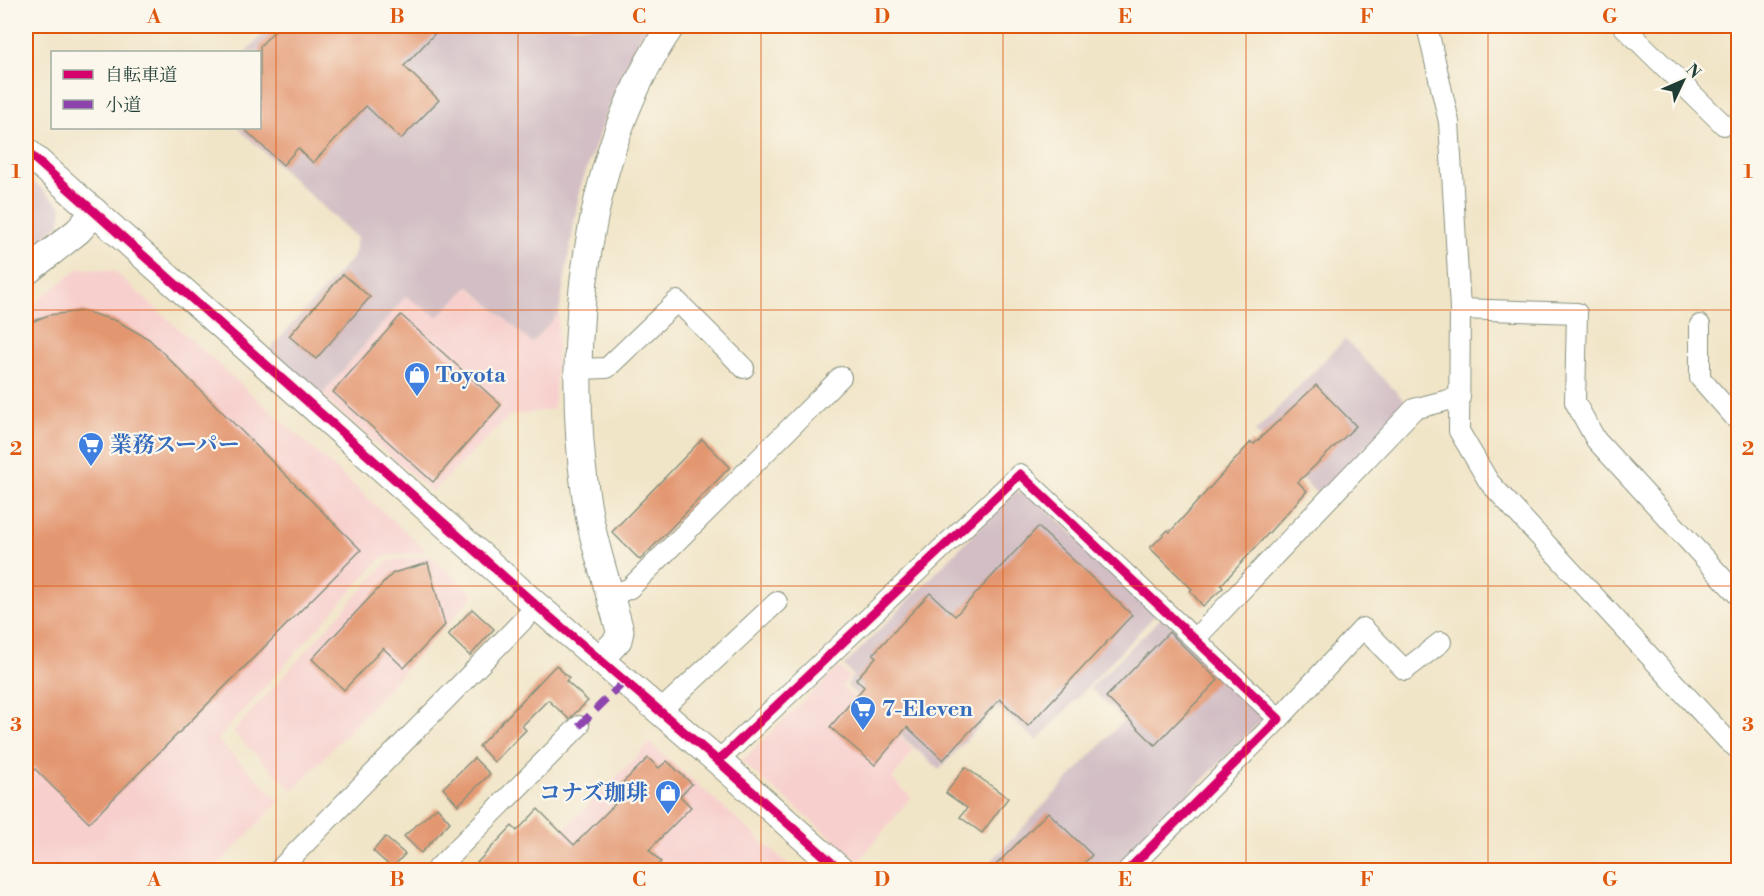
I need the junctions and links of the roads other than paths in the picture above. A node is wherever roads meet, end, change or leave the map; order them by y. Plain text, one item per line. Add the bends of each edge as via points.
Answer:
1 (671, 26) edge
2 (1427, 26) edge
3 (1623, 26) edge
4 (1724, 125) dead end
5 (26, 151) edge
6 (95, 212) junction
7 (26, 272) edge
8 (1460, 309) junction
9 (1700, 325) dead end
10 (744, 368) dead end
11 (577, 369) junction
12 (840, 377) dead end
13 (1460, 397) junction
14 (1738, 421) edge
15 (1738, 595) edge
16 (611, 596) junction
17 (777, 602) dead end
18 (537, 606) junction
19 (1196, 639) junction
20 (1441, 642) dead end
21 (600, 659) junction
22 (660, 711) junction
23 (1279, 719) junction
24 (579, 726) dead end
25 (1735, 740) edge
26 (718, 761) junction
27 (279, 870) edge
28 (436, 870) edge
29 (840, 870) edge
30 (1128, 870) edge

1 - 11 street via 642,74 604,176 580,303
2 - 8 street via 1449,122
3 - 4 street
5 - 6 street
6 - 7 street via 78,231
6 - 18 street
8 - 13 street
8 - 15 street via 1577,313 1575,402 1596,440
9 - 14 street via 1700,378
10 - 11 street via 677,301 607,368
11 - 16 street via 585,493
12 - 16 street via 630,588
13 - 19 street via 1414,409
13 - 25 street via 1460,431 1489,482
16 - 21 street via 620,632 618,640
17 - 22 street
18 - 21 street
18 - 27 street
19 - 23 street
19 - 26 street via 1020,474
20 - 23 street via 1405,670 1363,628
21 - 22 street
22 - 26 street
23 - 30 street
24 - 28 street
26 - 29 street

